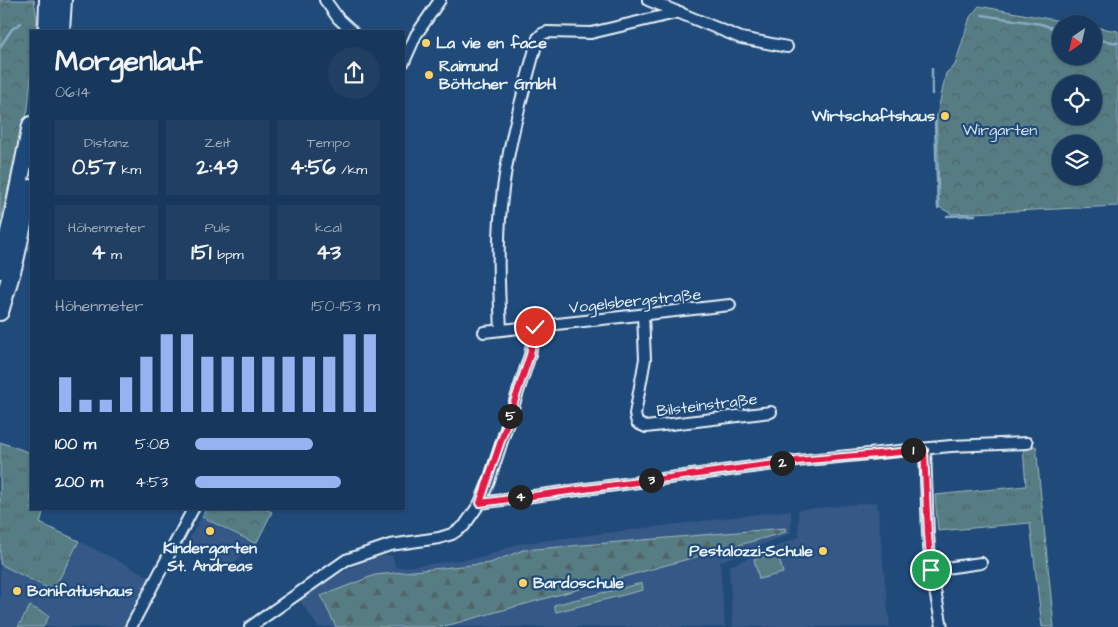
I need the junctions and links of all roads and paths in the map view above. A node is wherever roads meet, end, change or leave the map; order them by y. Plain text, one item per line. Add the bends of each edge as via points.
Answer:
1 (48, 0) edge
2 (63, 0) edge
3 (325, 0) edge
4 (440, 0) edge
5 (648, 0) edge
6 (680, 12) junction
7 (47, 30) edge
8 (61, 30) edge
9 (351, 30) edge
10 (787, 47) dead end
11 (405, 59) edge
12 (30, 130) edge
13 (30, 193) edge
14 (0, 270) edge
15 (730, 305) dead end
16 (0, 312) edge
17 (643, 315) junction
18 (535, 327) junction
19 (501, 330) junction
20 (484, 332) dead end
21 (771, 412) dead end
22 (1027, 443) dead end
23 (924, 450) junction
24 (480, 503) junction
25 (192, 510) edge
26 (981, 563) dead end
27 (931, 570) junction
28 (132, 627) edge
29 (250, 627) edge
30 (942, 627) edge

1 - 7 main road
2 - 8 main road
3 - 9 street
4 - 11 street via 416,35
5 - 6 street
6 - 10 street via 741,38
6 - 19 street via 591,33 547,32 538,38 509,153 501,207
12 - 14 main road
13 - 16 main road
15 - 17 street, Vogelsbergstraße
17 - 18 street, Vogelsbergstraße
17 - 21 street, Bilsteinstraße via 645,359 635,414 637,423 646,427
18 - 19 street, Vogelsbergstraße
18 - 24 street via 530,355
19 - 20 street, Vogelsbergstraße
22 - 23 street
23 - 24 street via 797,461
23 - 27 street
24 - 29 street via 464,526 452,534 390,545 346,560
25 - 28 street
26 - 27 street
27 - 30 street

